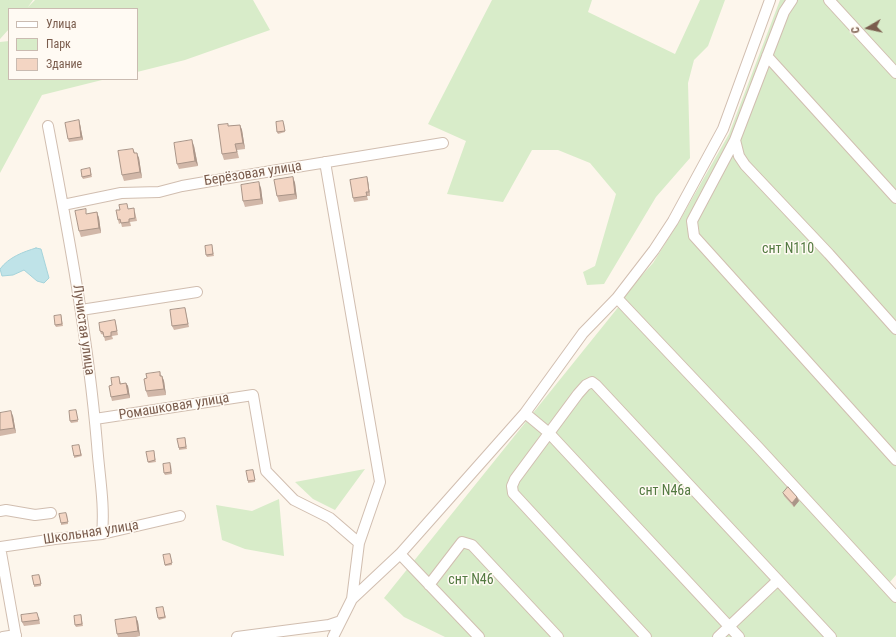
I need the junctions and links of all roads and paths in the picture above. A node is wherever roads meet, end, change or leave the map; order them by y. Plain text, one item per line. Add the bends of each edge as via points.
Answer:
1 (770, 0) edge
2 (792, 0) edge
3 (829, 0) edge
4 (767, 56) junction
5 (896, 73) edge
6 (48, 126) dead end
7 (735, 140) junction
8 (443, 143) dead end
9 (325, 162) junction
10 (896, 198) edge
11 (63, 205) junction
12 (197, 292) dead end
13 (617, 298) junction
14 (81, 310) junction
15 (896, 328) edge
16 (525, 413) junction
17 (95, 419) junction
18 (549, 432) junction
19 (896, 460) edge
20 (0, 511) edge
21 (51, 513) dead end
22 (180, 516) dead end
23 (102, 534) junction
24 (360, 543) junction
25 (0, 547) edge
26 (400, 554) junction
27 (778, 580) junction
28 (429, 585) junction
29 (896, 597) edge
30 (352, 599) junction
31 (341, 620) junction
32 (729, 627) junction
33 (16, 636) edge
34 (3, 637) edge
35 (237, 637) edge
36 (333, 637) edge
37 (479, 637) edge
38 (558, 637) edge
39 (646, 637) edge
40 (718, 637) edge
41 (739, 637) edge
42 (831, 637) edge

1 - 13 street via 723,129 673,221
2 - 4 street via 784,12
3 - 5 street
4 - 7 street
4 - 10 street
6 - 11 street, Лучистая улица
7 - 15 street via 744,165
7 - 19 street via 692,221 694,236
8 - 9 street, Берёзовая улица
9 - 11 street, Берёзовая улица via 159,192 121,193
9 - 24 street via 380,482
11 - 14 street, Лучистая улица
12 - 14 street
13 - 16 street via 583,333
13 - 29 street
14 - 17 street, Лучистая улица
16 - 18 street
16 - 26 street
17 - 23 street, Лучистая улица via 103,509
17 - 24 street, Ромашковая улица via 253,395 266,471 294,500 330,518
18 - 27 street via 586,385 592,382 596,384
18 - 32 street
18 - 39 street via 515,479 513,492
20 - 21 street via 35,515
22 - 23 street, Школьная улица
23 - 25 street, Школьная улица
24 - 30 street
25 - 33 street
26 - 28 street
26 - 30 street
27 - 32 street
27 - 42 street
28 - 37 street
28 - 38 street via 462,542 472,545
30 - 31 street
31 - 35 street via 329,625
31 - 36 street
32 - 40 street
32 - 41 street
33 - 34 street

